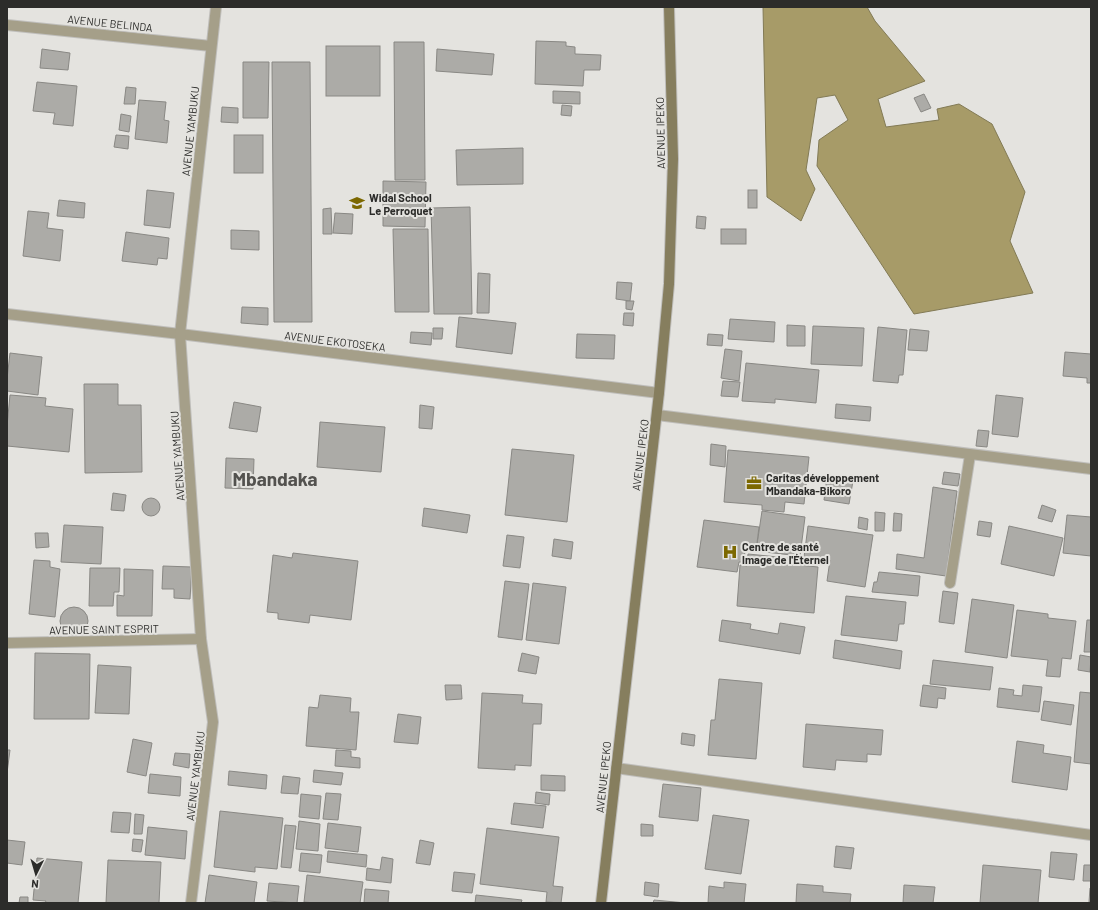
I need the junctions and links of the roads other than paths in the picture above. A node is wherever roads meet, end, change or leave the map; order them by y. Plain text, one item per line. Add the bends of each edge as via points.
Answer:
1 (216, 7) edge
2 (669, 7) edge
3 (7, 25) edge
4 (211, 46) junction
5 (7, 314) edge
6 (180, 334) junction
7 (660, 393) junction
8 (657, 415) junction
9 (970, 455) junction
10 (1091, 469) edge
11 (950, 583) dead end
12 (201, 639) junction
13 (7, 643) edge
14 (616, 768) junction
15 (1091, 835) edge
16 (191, 903) edge
17 (601, 903) edge

1 - 4 street, AVENUE YAMBUKU
2 - 7 street, AVENUE IPEKO via 673,159 669,284
3 - 4 street, AVENUE BELINDA
4 - 6 street, AVENUE YAMBUKU
5 - 6 street, AVENUE EKOTOSEKA
6 - 7 street, AVENUE EKOTOSEKA
6 - 12 street, AVENUE YAMBUKU
7 - 8 street, AVENUE IPEKO
8 - 9 street
8 - 14 street, AVENUE IPEKO
9 - 10 street
9 - 11 street
12 - 13 street, AVENUE SAINT ESPRIT
12 - 16 street, AVENUE YAMBUKU via 213,722
14 - 15 street
14 - 17 street, AVENUE IPEKO

